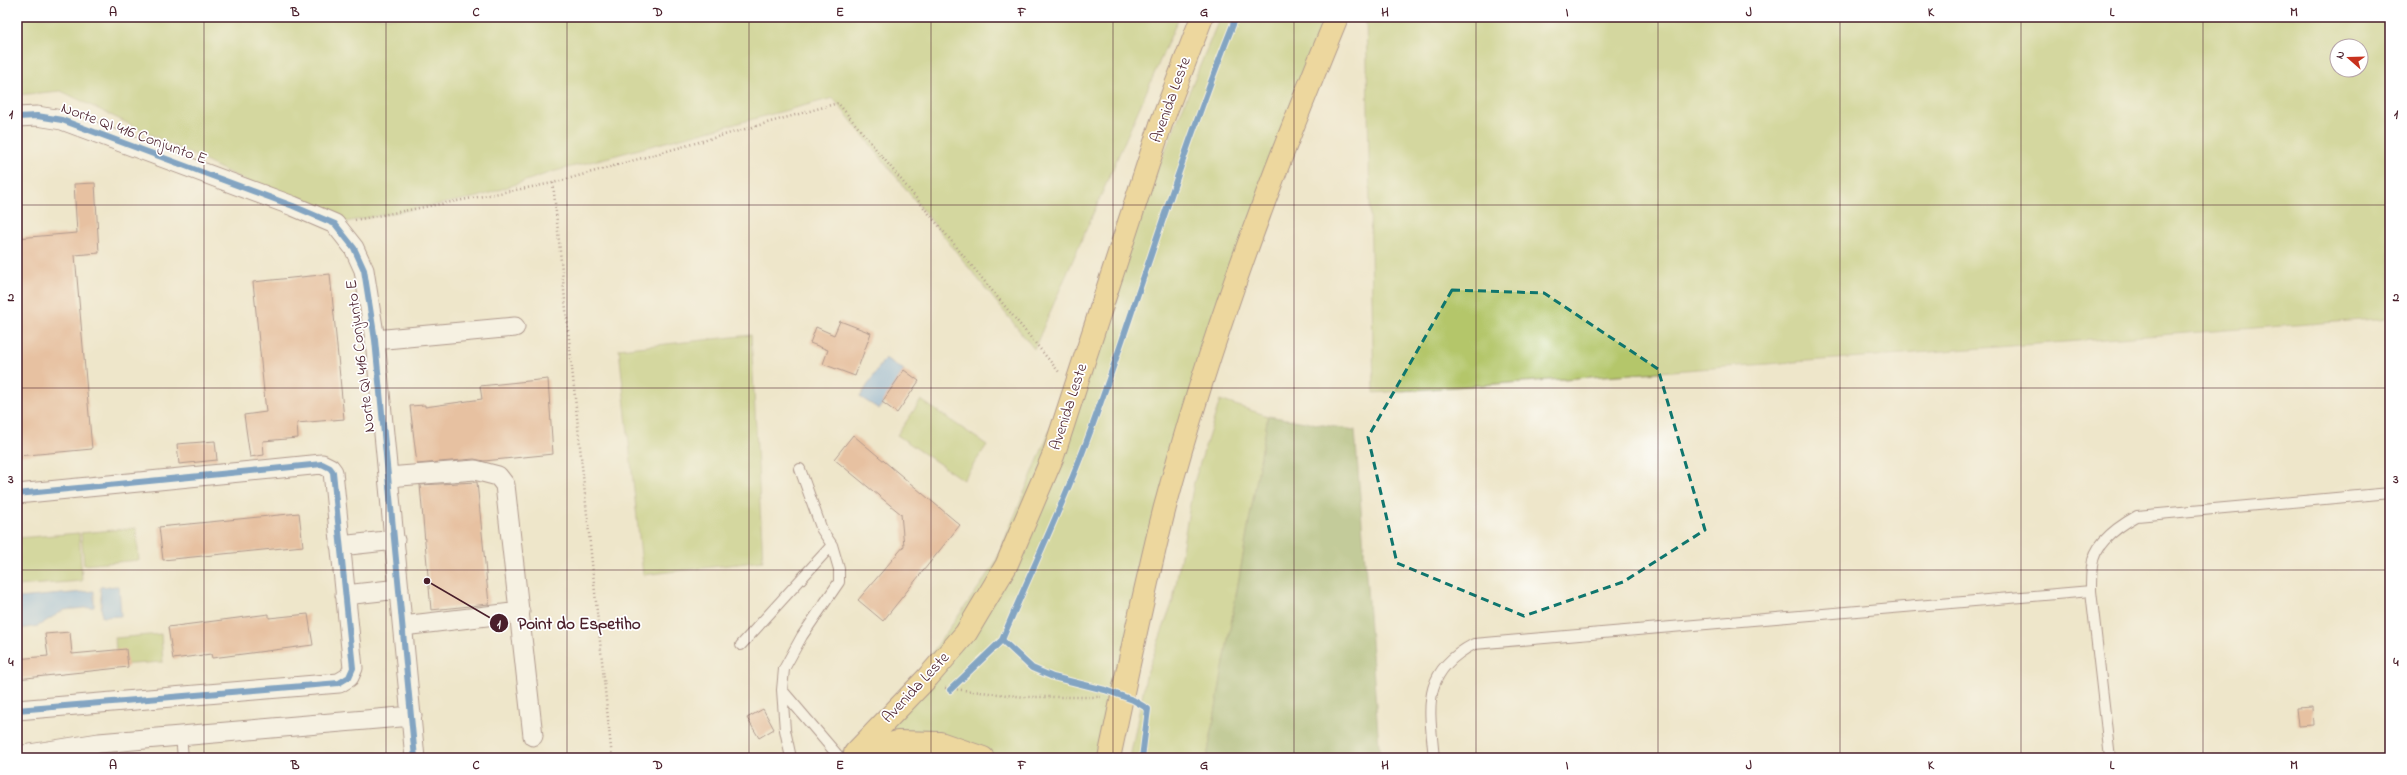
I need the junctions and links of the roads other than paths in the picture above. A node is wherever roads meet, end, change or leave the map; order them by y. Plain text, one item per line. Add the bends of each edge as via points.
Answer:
1 (1202, 17) edge
2 (1337, 17) edge
3 (17, 118) edge
4 (515, 327) dead end
5 (375, 340) junction
6 (800, 469) dead end
7 (388, 477) junction
8 (2390, 493) edge
9 (17, 494) edge
10 (395, 540) junction
11 (832, 545) junction
12 (340, 546) junction
13 (399, 589) junction
14 (2091, 592) junction
15 (345, 595) junction
16 (520, 612) junction
17 (403, 626) junction
18 (741, 645) dead end
19 (782, 690) junction
20 (17, 710) edge
21 (412, 716) junction
22 (181, 736) junction
23 (533, 736) dead end
24 (17, 756) edge
25 (847, 756) edge
26 (183, 758) edge
27 (415, 758) edge
28 (791, 758) edge
29 (983, 758) edge
30 (1109, 758) edge
31 (1434, 758) edge
32 (2110, 758) edge

1 - 25 main road, Avenida Leste via 1161,124 1053,456 1006,566 966,633 933,672
2 - 30 main road via 1284,145 1219,327 1166,507
3 - 5 street, Norte QI 416 Conjunto E via 37,116 62,120 335,224 354,248 364,270
4 - 5 street
5 - 7 street, Norte QI 416 Conjunto E
6 - 11 lane via 822,530
7 - 10 street, Norte QI 416 Conjunto E
7 - 16 street via 475,470 498,476 505,484
8 - 14 lane via 2137,516 2117,527 2102,544 2092,564
9 - 12 street via 322,464 333,472
10 - 12 street
10 - 13 street, Norte QI 416 Conjunto E
11 - 18 lane
11 - 19 lane via 839,569 839,582 789,658 784,669
12 - 15 street
13 - 15 street
13 - 17 street, Norte QI 416 Conjunto E
14 - 31 lane via 1474,644 1447,662 1433,684 1429,704
14 - 32 lane
15 - 20 street via 353,668 349,676 338,683
16 - 17 street
16 - 23 street
17 - 21 street, Norte QI 416 Conjunto E
19 - 25 lane
19 - 28 lane via 785,730
21 - 22 street
21 - 27 street, Norte QI 416 Conjunto E
22 - 24 street
22 - 26 lane
25 - 29 main road via 897,742 940,743

